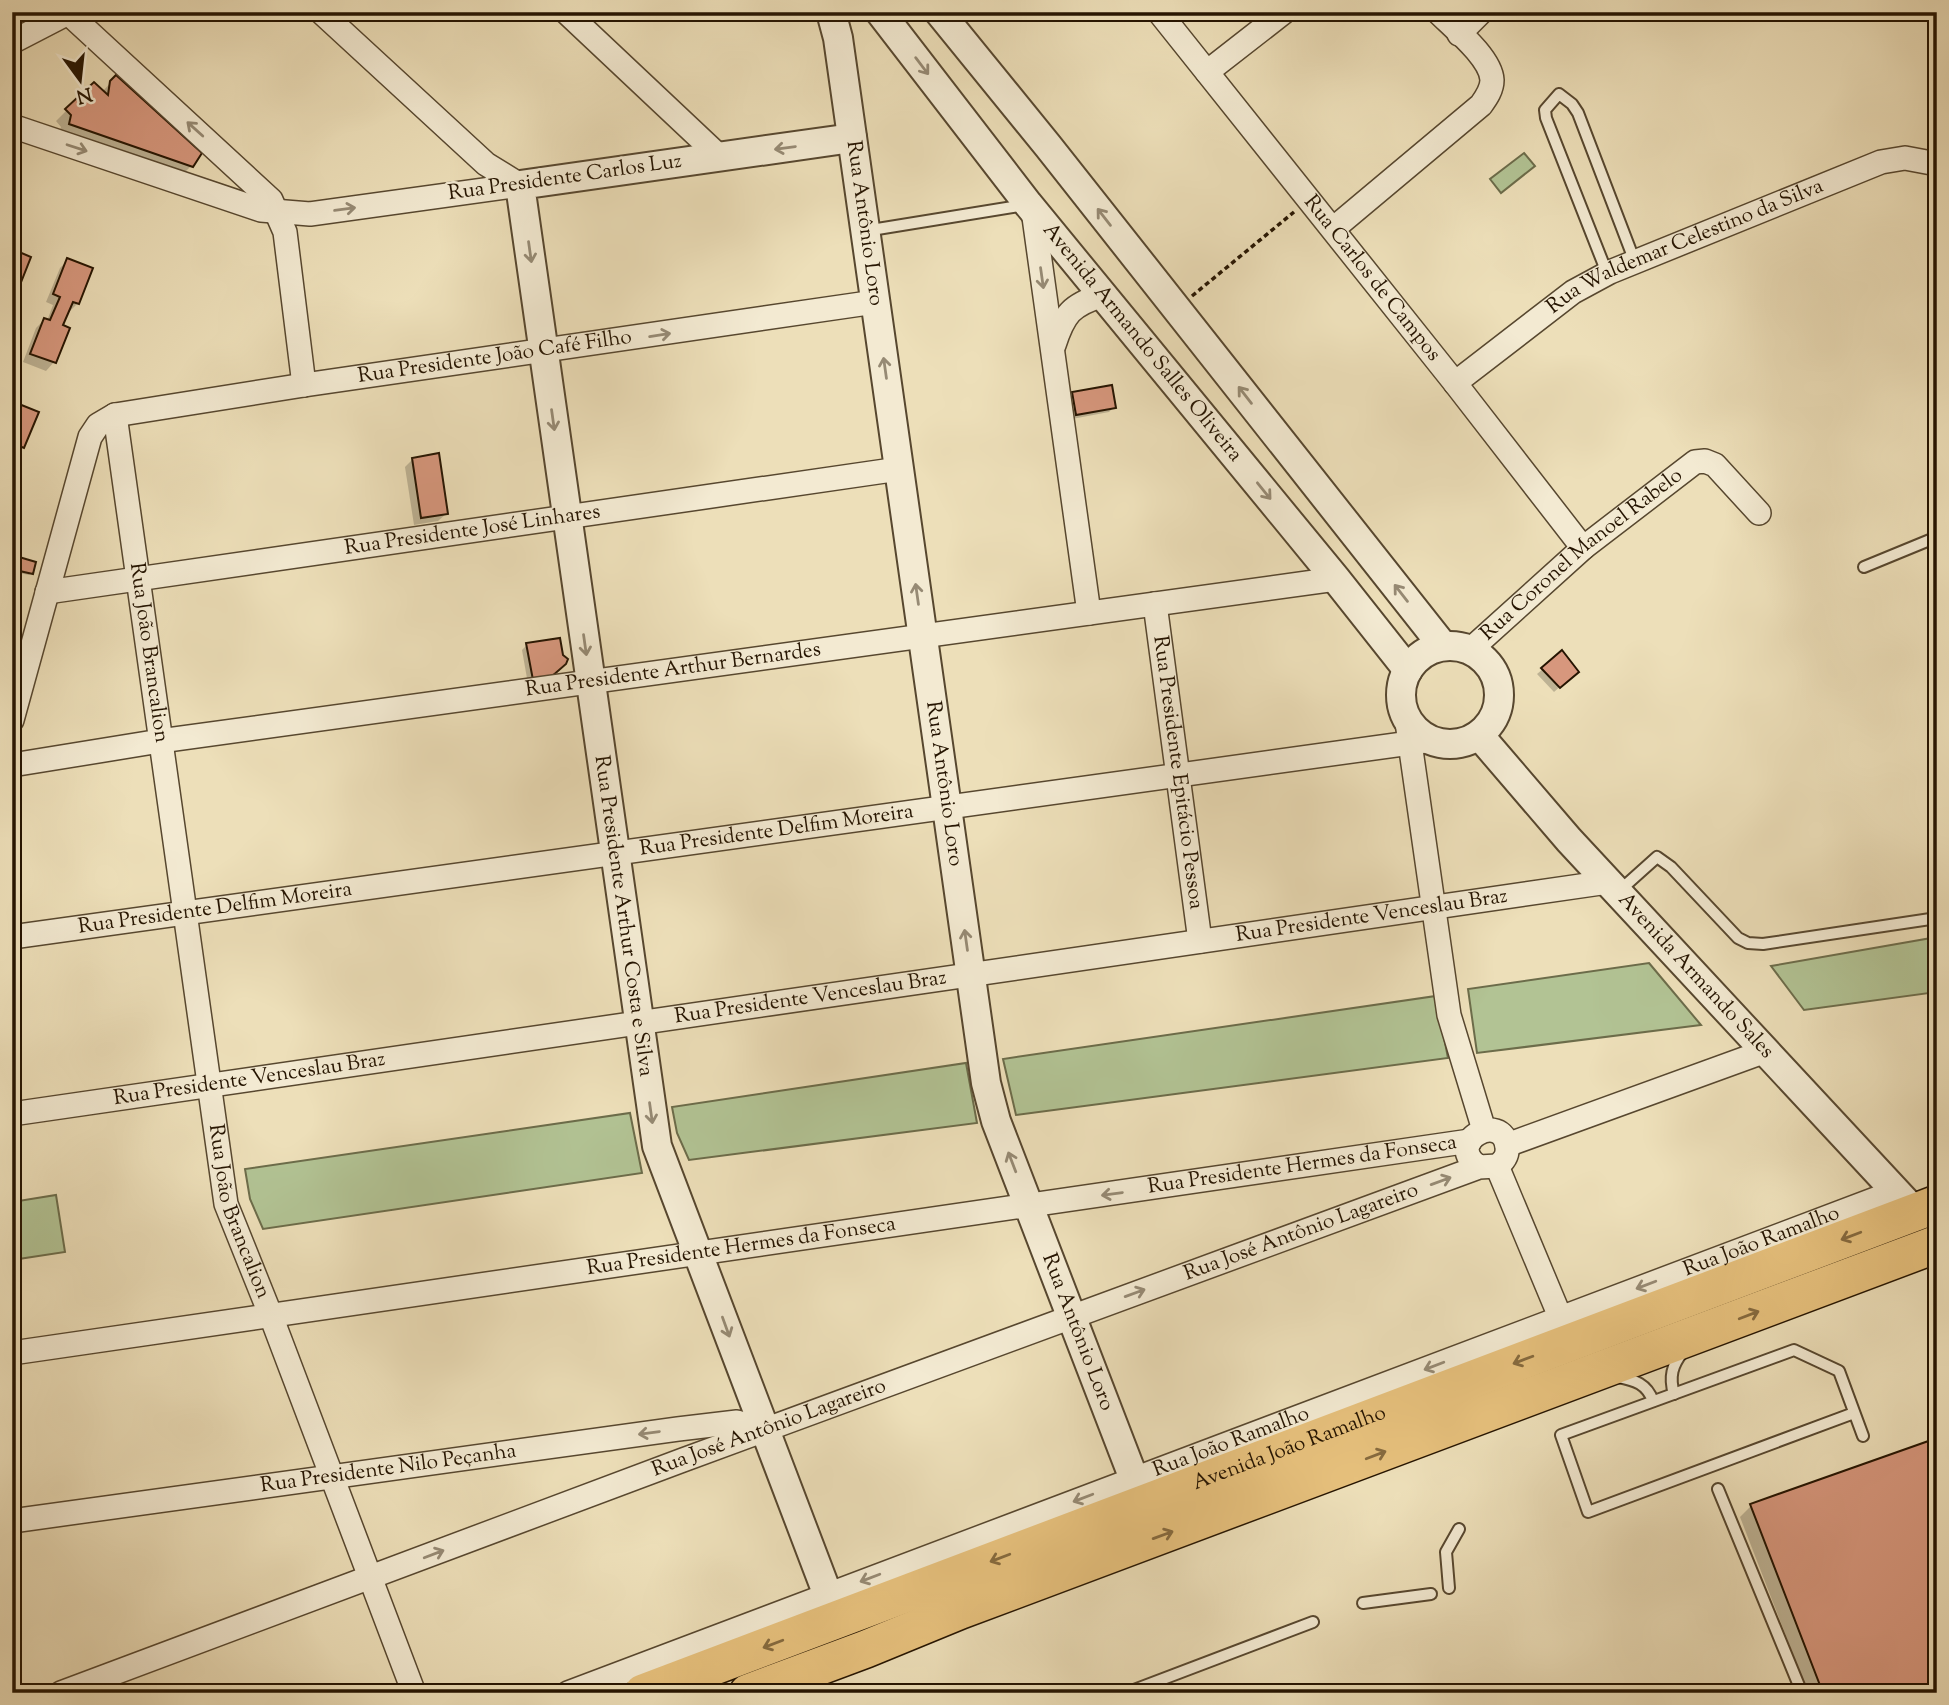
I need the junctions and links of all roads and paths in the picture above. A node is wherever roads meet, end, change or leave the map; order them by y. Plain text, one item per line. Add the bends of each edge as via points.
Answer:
1 (321, 12) edge
2 (566, 12) edge
3 (854, 12) edge
4 (880, 12) edge
5 (939, 12) edge
6 (1159, 12) edge
7 (1284, 12) edge
8 (1438, 12) edge
9 (1481, 12) edge
10 (68, 13) edge
11 (835, 25) edge
12 (1460, 34) junction
13 (12, 42) edge
14 (1207, 72) junction
15 (12, 126) edge
16 (852, 138) junction
17 (219, 151) junction
18 (720, 157) junction
19 (1937, 164) edge
20 (520, 185) junction
21 (199, 188) junction
22 (1309, 199) junction
23 (1030, 207) junction
24 (278, 212) junction
25 (1333, 229) junction
26 (865, 231) junction
27 (1635, 262) junction
28 (1607, 273) junction
29 (1102, 295) junction
30 (876, 303) junction
31 (1177, 309) junction
32 (1053, 348) junction
33 (544, 352) junction
34 (1455, 383) junction
35 (304, 385) junction
36 (115, 415) junction
37 (899, 469) junction
38 (1759, 513) dead end
39 (567, 517) junction
40 (1937, 537) edge
41 (1583, 548) junction
42 (1864, 567) dead end
43 (137, 579) junction
44 (1336, 579) junction
45 (47, 592) junction
46 (1155, 604) junction
47 (1088, 613) junction
48 (923, 636) junction
49 (1457, 648) junction
50 (1408, 670) junction
51 (590, 682) junction
52 (1404, 710) junction
53 (12, 720) edge
54 (1479, 735) junction
55 (160, 741) junction
56 (1427, 742) junction
57 (1374, 748) junction
58 (12, 765) edge
59 (1178, 775) junction
60 (947, 807) junction
61 (614, 853) junction
62 (1613, 887) junction
63 (1434, 907) junction
64 (184, 914) junction
65 (1937, 918) edge
66 (12, 937) edge
67 (1200, 941) junction
68 (971, 975) junction
69 (638, 1024) junction
70 (1763, 1052) junction
71 (208, 1087) junction
72 (12, 1114) edge
73 (1477, 1135) junction
74 (1507, 1145) junction
75 (1488, 1167) junction
76 (1029, 1206) junction
77 (1920, 1211) edge
78 (1937, 1244) edge
79 (700, 1254) junction
80 (271, 1316) junction
81 (1071, 1317) junction
82 (1565, 1330) junction
83 (1706, 1331) junction
84 (12, 1353) edge
85 (1585, 1377) junction
86 (1674, 1394) junction
87 (1653, 1401) junction
88 (1854, 1413) junction
89 (678, 1429) junction
90 (764, 1430) junction
91 (1863, 1436) dead end
92 (683, 1460) junction
93 (332, 1476) junction
94 (1718, 1489) dead end
95 (1133, 1493) junction
96 (12, 1521) edge
97 (1459, 1529) dead end
98 (370, 1578) junction
99 (1449, 1588) dead end
100 (1431, 1594) dead end
101 (1363, 1603) dead end
102 (832, 1607) junction
103 (961, 1610) junction
104 (1313, 1622) dead end
105 (866, 1649) junction
106 (61, 1693) edge
107 (414, 1693) edge
108 (568, 1693) edge
109 (643, 1693) edge
110 (748, 1693) edge
111 (1126, 1693) edge
112 (1802, 1693) edge

1 - 20 street via 486,164
2 - 18 street
3 - 11 street, Rua Antônio Loro
4 -> 23 street, Avenida Armando Salles Oliveira
31 -> 5 street
6 - 14 street, Rua Carlos de Campos
7 - 14 street
8 - 12 street
9 - 12 street
10 - 13 street
17 -> 10 street
11 - 16 street, Rua Antônio Loro
12 - 25 street via 1485,61 1492,82 1489,94
14 - 22 street, Rua Carlos de Campos
15 -> 21 street, Rua Presidente Carlos Luz
16 -> 18 street, Rua Presidente Carlos Luz
16 - 26 street, Rua Antônio Loro
17 - 21 street via 214,173
17 - 24 street via 260,188
18 - 20 street, Rua Presidente Carlos Luz
19 - 27 street, Rua Waldemar Celestino da Silva via 1905,158 1881,162
24 -> 20 street, Rua Presidente Carlos Luz via 310,214
20 -> 33 street, Rua Presidente Arthur Costa e Silva
21 - 24 street, Rua Presidente Carlos Luz
22 - 25 street, Rua Carlos de Campos
22 - 31 path
23 - 26 lane
23 - 29 street, Avenida Armando Salles Oliveira
23 -> 32 street
24 - 35 street via 285,232
25 - 34 street, Rua Carlos de Campos
26 - 30 street, Rua Antônio Loro
27 - 28 street, Rua Waldemar Celestino da Silva
27 - 28 lane via 1578,113 1559,94 1545,110 1546,118
28 - 34 street, Rua Waldemar Celestino da Silva via 1573,292
29 - 32 street via 1070,310
29 -> 44 street, Avenida Armando Salles Oliveira
33 -> 30 street, Rua Presidente João Café Filho
37 -> 30 street, Rua Antônio Loro
49 -> 31 street
32 - 47 street
33 - 35 street, Rua Presidente João Café Filho
33 -> 39 street, Rua Presidente Arthur Costa e Silva
34 - 41 street, Rua Carlos de Campos
35 - 36 street, Rua Presidente João Café Filho
36 - 43 street, Rua João Brancalion
36 - 45 street via 98,425 90,437
37 - 39 street, Rua Presidente José Linhares
48 -> 37 street, Rua Antônio Loro
38 - 41 street, Rua Coronel Manoel Rabelo via 1715,465 1695,462
39 - 43 street, Rua Presidente José Linhares
39 -> 51 street, Rua Presidente Arthur Costa e Silva
40 - 42 lane
41 - 49 street, Rua Coronel Manoel Rabelo
43 - 45 street, Rua Presidente José Linhares
43 - 55 street, Rua João Brancalion
44 - 46 street, Rua Presidente Arthur Bernardes
44 - 50 street, Avenida Armando Salles Oliveira
45 - 53 street
46 - 47 street, Rua Presidente Arthur Bernardes
46 - 59 street, Rua Presidente Epitácio Pessoa
47 - 48 street, Rua Presidente Arthur Bernardes
48 - 51 street, Rua Presidente Arthur Bernardes
48 - 60 street, Rua Antônio Loro
49 - 50 street via 1429,650
49 - 54 street via 1487,662 1499,688 1495,715
50 - 52 street via 1401,693
51 - 55 street, Rua Presidente Arthur Bernardes
51 - 61 street, Rua Presidente Arthur Costa e Silva
52 - 56 street
52 - 57 street via 1391,735
54 - 56 street via 1458,743
54 - 62 street, Avenida Armando Sales
55 - 58 street, Rua Presidente Arthur Bernardes
55 - 64 street, Rua João Brancalion
56 - 57 street, Rua Presidente Delfim Moreira
56 - 63 street via 1416,786
57 - 59 street, Rua Presidente Delfim Moreira
59 - 60 street, Rua Presidente Delfim Moreira
59 - 67 street, Rua Presidente Epitácio Pessoa
60 - 61 street, Rua Presidente Delfim Moreira
68 -> 60 street, Rua Antônio Loro
61 - 64 street, Rua Presidente Delfim Moreira
61 - 69 street, Rua Presidente Arthur Costa e Silva
62 - 63 street, Rua Presidente Venceslau Braz
62 - 65 lane via 1657,857 1748,943
62 - 70 street, Avenida Armando Sales
63 - 67 street, Rua Presidente Venceslau Braz
63 - 73 street via 1453,1030
64 - 66 street, Rua Presidente Delfim Moreira
64 - 71 street, Rua João Brancalion
67 - 68 street, Rua Presidente Venceslau Braz
68 - 69 street, Rua Presidente Venceslau Braz
76 -> 68 street, Rua Antônio Loro via 991,1104
69 - 71 street, Rua Presidente Venceslau Braz
69 -> 79 street, Rua Presidente Arthur Costa e Silva via 657,1146
70 - 74 street
70 - 77 street, Avenida Armando Sales
71 - 72 street, Rua Presidente Venceslau Braz
71 - 80 street, Rua João Brancalion via 226,1205
73 - 74 street via 1490,1129
73 - 75 street via 1468,1153 1474,1163
73 -> 76 street, Rua Presidente Hermes da Fonseca
74 - 75 street via 1506,1158
81 -> 75 street, Rua José Antônio Lagareiro
75 - 82 street
76 - 79 street, Rua Presidente Hermes da Fonseca
76 - 81 street, Rua Antônio Loro
77 -> 82 highway, Avenida João Ramalho
83 -> 78 highway, Avenida João Ramalho
79 - 80 street, Rua Presidente Hermes da Fonseca
79 -> 90 street, Rua Presidente Arthur Costa e Silva
80 - 84 street, Rua Presidente Hermes da Fonseca
80 - 93 street, Rua João Brancalion
81 - 90 street, Rua José Antônio Lagareiro
81 - 95 street, Rua Antônio Loro
82 -> 95 highway, Avenida João Ramalho
83 - 85 highway, Avenida João Ramalho
83 - 86 lane via 1675,1363 1671,1377
85 - 87 lane via 1607,1374 1629,1379 1647,1388
103 -> 85 highway, Avenida João Ramalho
86 - 87 lane
86 - 88 lane via 1794,1350 1839,1371
87 - 88 lane via 1561,1435 1588,1512
88 - 91 lane
89 - 90 street, Rua Presidente Nilo Peçanha via 737,1422
89 - 92 street via 685,1444
89 -> 93 street, Rua Presidente Nilo Peçanha
90 - 92 street, Rua José Antônio Lagareiro
90 - 102 street, Rua Presidente Arthur Costa e Silva
98 -> 92 street, Rua José Antônio Lagareiro
93 - 96 street, Rua Presidente Nilo Peçanha
93 - 98 street, Rua João Brancalion
94 - 112 lane
95 -> 102 highway, Avenida João Ramalho
95 - 103 highway via 1122,1529 1111,1539 1055,1560
97 - 99 lane via 1446,1552
98 - 106 street, Rua José Antônio Lagareiro
98 - 107 street, Rua João Brancalion
100 - 101 lane
102 - 105 highway via 848,1638
102 - 108 street
102 -> 109 highway, Avenida João Ramalho
103 - 105 highway, Avenida João Ramalho
104 - 111 lane
105 - 110 highway, Avenida João Ramalho

